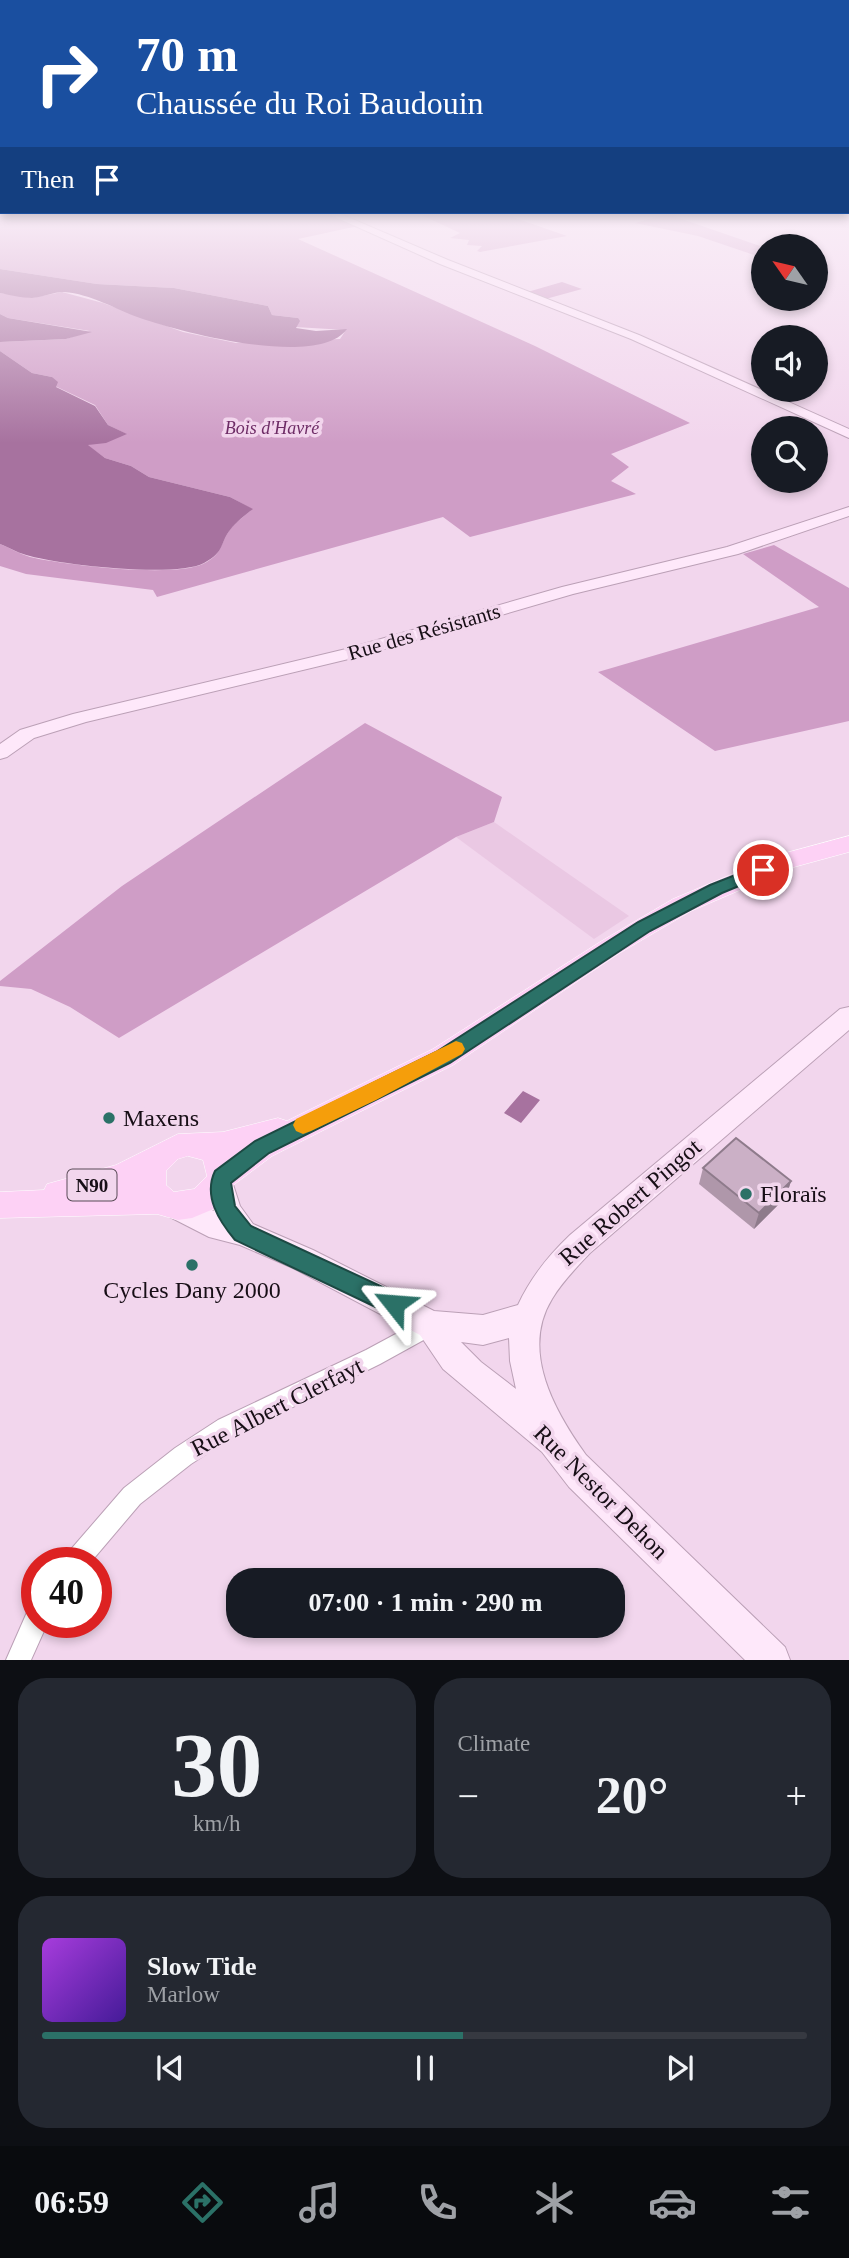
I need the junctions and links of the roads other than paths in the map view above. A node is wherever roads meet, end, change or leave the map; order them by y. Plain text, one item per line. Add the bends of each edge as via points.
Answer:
1 (511, 288) edge
2 (849, 434) edge
3 (849, 511) edge
4 (0, 753) edge
5 (849, 844) edge
6 (849, 1016) edge
7 (318, 1118) junction
8 (195, 1143) junction
9 (157, 1160) junction
10 (221, 1181) junction
11 (169, 1203) junction
12 (12, 1204) edge
13 (243, 1233) junction
14 (529, 1314) junction
15 (431, 1325) junction
16 (555, 1441) junction
17 (88, 1547) edge
18 (28, 1638) edge
19 (18, 1660) edge
20 (772, 1660) edge

1 - 2 street via 635,337
3 - 4 street, Rue des Résistants via 732,551 568,590 351,653 80,718 27,734
5 - 7 main road via 786,861 682,905 443,1057
6 - 14 street, Rue Robert Pingot via 559,1262
7 - 8 main road via 223,1144
7 - 10 main road via 262,1147
8 - 9 main road via 174,1147
8 - 10 main road via 218,1155
9 - 11 main road via 150,1183 155,1194
9 - 12 main road, N90 via 121,1177
10 - 11 main road via 202,1201
10 - 13 street via 230,1219
11 - 12 main road, N90
11 - 13 street, Rue Nestor Dehon via 219,1228
13 - 15 street, Rue Nestor Dehon
14 - 15 street, Rue Nestor Dehon via 483,1330
14 - 16 street, Rue Robert Pingot via 524,1346 527,1380
15 - 16 street, Rue Nestor Dehon via 439,1343
15 - 17 street, Rue Albert Clerfayt via 226,1428 132,1496
16 - 20 street, Rue Nestor Dehon via 581,1475
18 - 19 street

